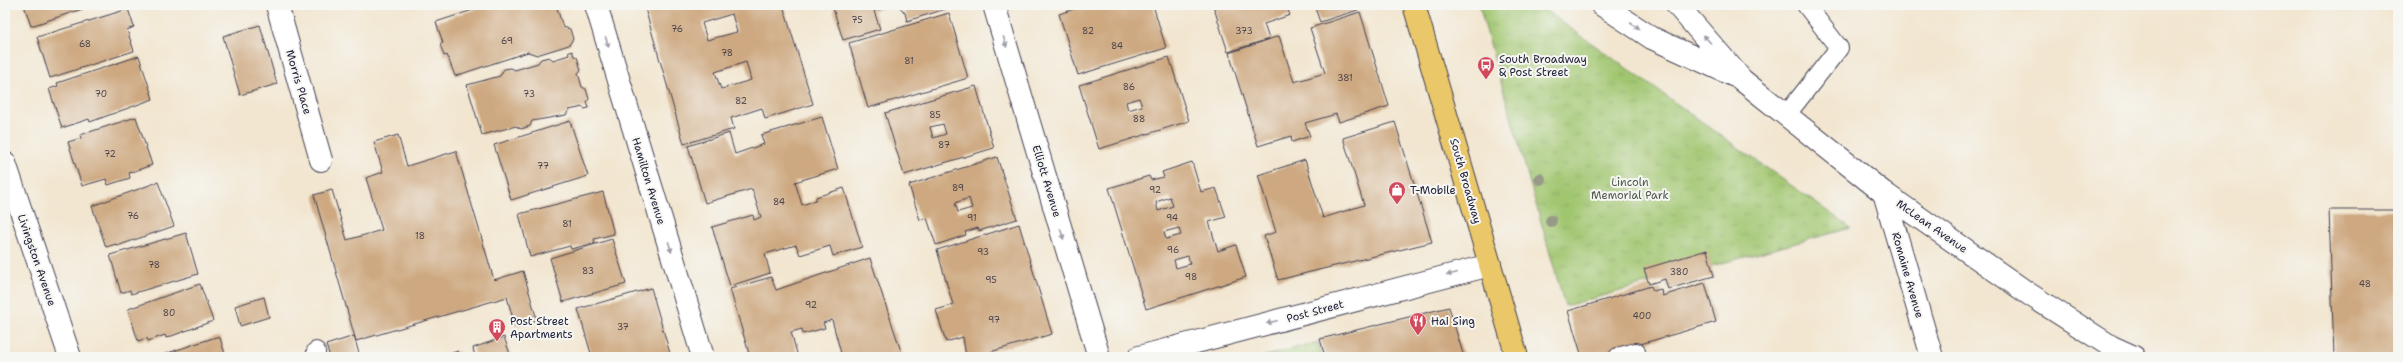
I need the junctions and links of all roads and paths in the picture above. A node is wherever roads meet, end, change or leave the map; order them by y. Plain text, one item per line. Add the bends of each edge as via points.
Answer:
1 (277, 5) edge
2 (596, 5) edge
3 (994, 5) edge
4 (1414, 5) edge
5 (1602, 5) edge
6 (1677, 5) edge
7 (1806, 5) edge
8 (1742, 80) junction
9 (1787, 114) junction
10 (321, 160) dead end
11 (5, 163) edge
12 (1884, 193) junction
13 (1490, 265) junction
14 (1636, 352) dead end
15 (70, 357) edge
16 (703, 357) edge
17 (1099, 357) edge
18 (1139, 357) edge
19 (1517, 357) edge
20 (1618, 357) edge
21 (1932, 357) edge
22 (2134, 357) edge

1 - 10 street, Morris Place
2 -> 16 street, Hamilton Avenue
3 -> 17 street, Elliott Avenue
4 - 13 main road, South Broadway
5 -> 8 street, McLean Avenue via 1652,38
8 -> 6 street, McLean Avenue
7 - 9 lane via 1839,48
8 - 9 street, McLean Avenue
9 - 12 street, McLean Avenue
11 - 15 street, Livingston Avenue
12 - 21 street, Romaine Avenue
12 - 22 street, McLean Avenue via 2029,294 2112,347
13 -> 18 street, Post Street
13 - 19 main road, South Broadway
14 - 20 lane

